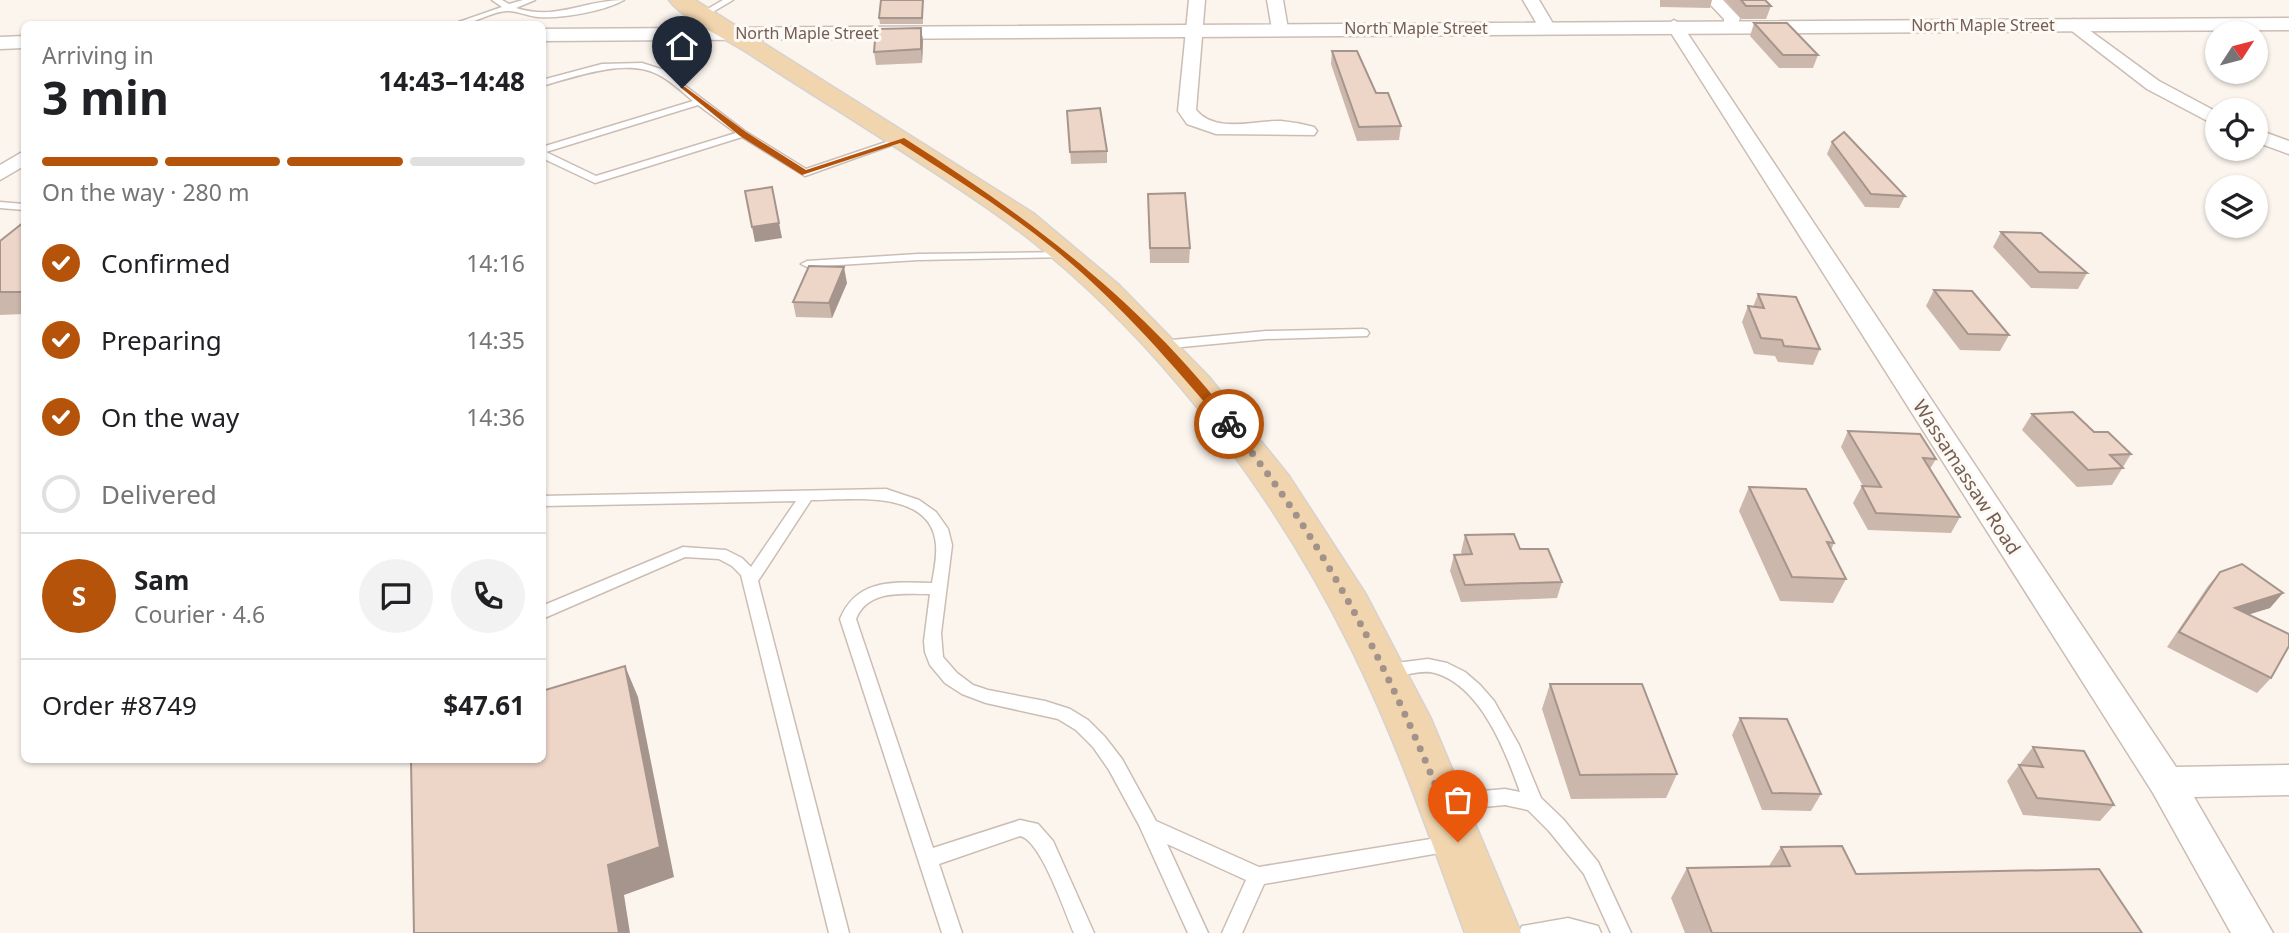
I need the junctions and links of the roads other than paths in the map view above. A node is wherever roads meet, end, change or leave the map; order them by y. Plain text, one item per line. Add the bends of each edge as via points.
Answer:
1 (496, 0) edge
2 (531, 0) edge
3 (616, 0) edge
4 (680, 0) edge
5 (1197, 0) edge
6 (1275, 0) edge
7 (1531, 0) edge
8 (1714, 0) edge
9 (505, 6) junction
10 (722, 16) edge
11 (465, 21) edge
12 (2074, 24) junction
13 (2289, 24) edge
14 (1674, 25) junction
15 (1730, 26) junction
16 (1547, 27) junction
17 (1280, 29) junction
18 (1194, 30) junction
19 (546, 35) edge
20 (21, 42) edge
21 (0, 43) edge
22 (546, 82) edge
23 (701, 101) junction
24 (2205, 113) edge
25 (659, 114) junction
26 (668, 122) dead end
27 (630, 123) junction
28 (639, 131) dead end
29 (1307, 131) dead end
30 (599, 133) junction
31 (743, 134) junction
32 (901, 140) junction
33 (2268, 140) edge
34 (609, 141) dead end
35 (2289, 148) edge
36 (546, 151) edge
37 (546, 154) edge
38 (21, 159) edge
39 (0, 174) edge
40 (0, 205) edge
41 (21, 207) edge
42 (1066, 255) junction
43 (807, 264) edge
44 (1363, 333) dead end
45 (1161, 345) junction
46 (807, 496) junction
47 (546, 501) edge
48 (750, 580) junction
49 (939, 589) junction
50 (546, 611) edge
51 (1384, 671) junction
52 (2289, 780) edge
53 (2166, 782) junction
54 (1443, 803) junction
55 (1533, 803) junction
56 (1148, 826) junction
57 (1458, 842) junction
58 (927, 859) junction
59 (1258, 876) junction
60 (839, 933) edge
61 (952, 933) edge
62 (1084, 933) edge
63 (1198, 933) edge
64 (1232, 933) edge
65 (1493, 933) edge
66 (1529, 933) edge
67 (1591, 933) edge
68 (1620, 933) edge
69 (2253, 933) edge

1 - 9 lane
2 - 9 lane
3 - 9 lane via 552,18
4 - 10 main road
5 - 18 street
6 - 17 street
7 - 16 street
8 - 15 street via 1732,18
9 - 11 lane
10 - 18 street, North Maple Street
10 - 19 street, North Maple Street
10 - 32 main road
12 - 13 street, North Maple Street
12 - 15 street, North Maple Street
12 - 24 street via 2153,85
14 - 15 street, North Maple Street
14 - 16 street, North Maple Street
14 - 53 street, Wassamassaw Road
16 - 17 street, North Maple Street
17 - 18 street, North Maple Street
18 - 29 street via 1187,111 1191,119 1209,127
20 - 21 street
22 - 23 lane via 602,67 642,66 661,72
23 - 25 lane
23 - 31 lane
25 - 26 lane
25 - 27 lane
27 - 28 lane
27 - 30 lane
30 - 34 lane
30 - 36 lane
31 - 32 lane via 805,173
31 - 37 lane via 666,153 595,180
32 - 42 main road via 992,198
33 - 35 street
38 - 39 street
40 - 41 lane
42 - 43 lane
42 - 45 main road
44 - 45 lane via 1266,335
45 - 51 main road via 1236,432 1287,503
46 - 47 lane
46 - 48 lane
46 - 49 lane via 886,494 925,509 939,522 945,539
48 - 50 lane via 737,562 721,554 682,552
48 - 60 lane
49 - 56 lane via 932,644 935,658 946,672 984,698 1045,708 1083,725 1116,766
49 - 58 lane via 875,592 855,603 848,619
51 - 54 main road
51 - 55 lane via 1441,667 1460,678 1495,715 1517,754
52 - 53 street
53 - 69 street, Wassamassaw Road
54 - 55 lane via 1505,797
54 - 57 main road
55 - 68 lane via 1591,868
56 - 59 lane
56 - 63 lane
57 - 59 lane
57 - 65 main road
58 - 61 lane
58 - 62 lane via 1020,828 1031,830 1046,847
59 - 64 lane
66 - 67 lane via 1569,927

